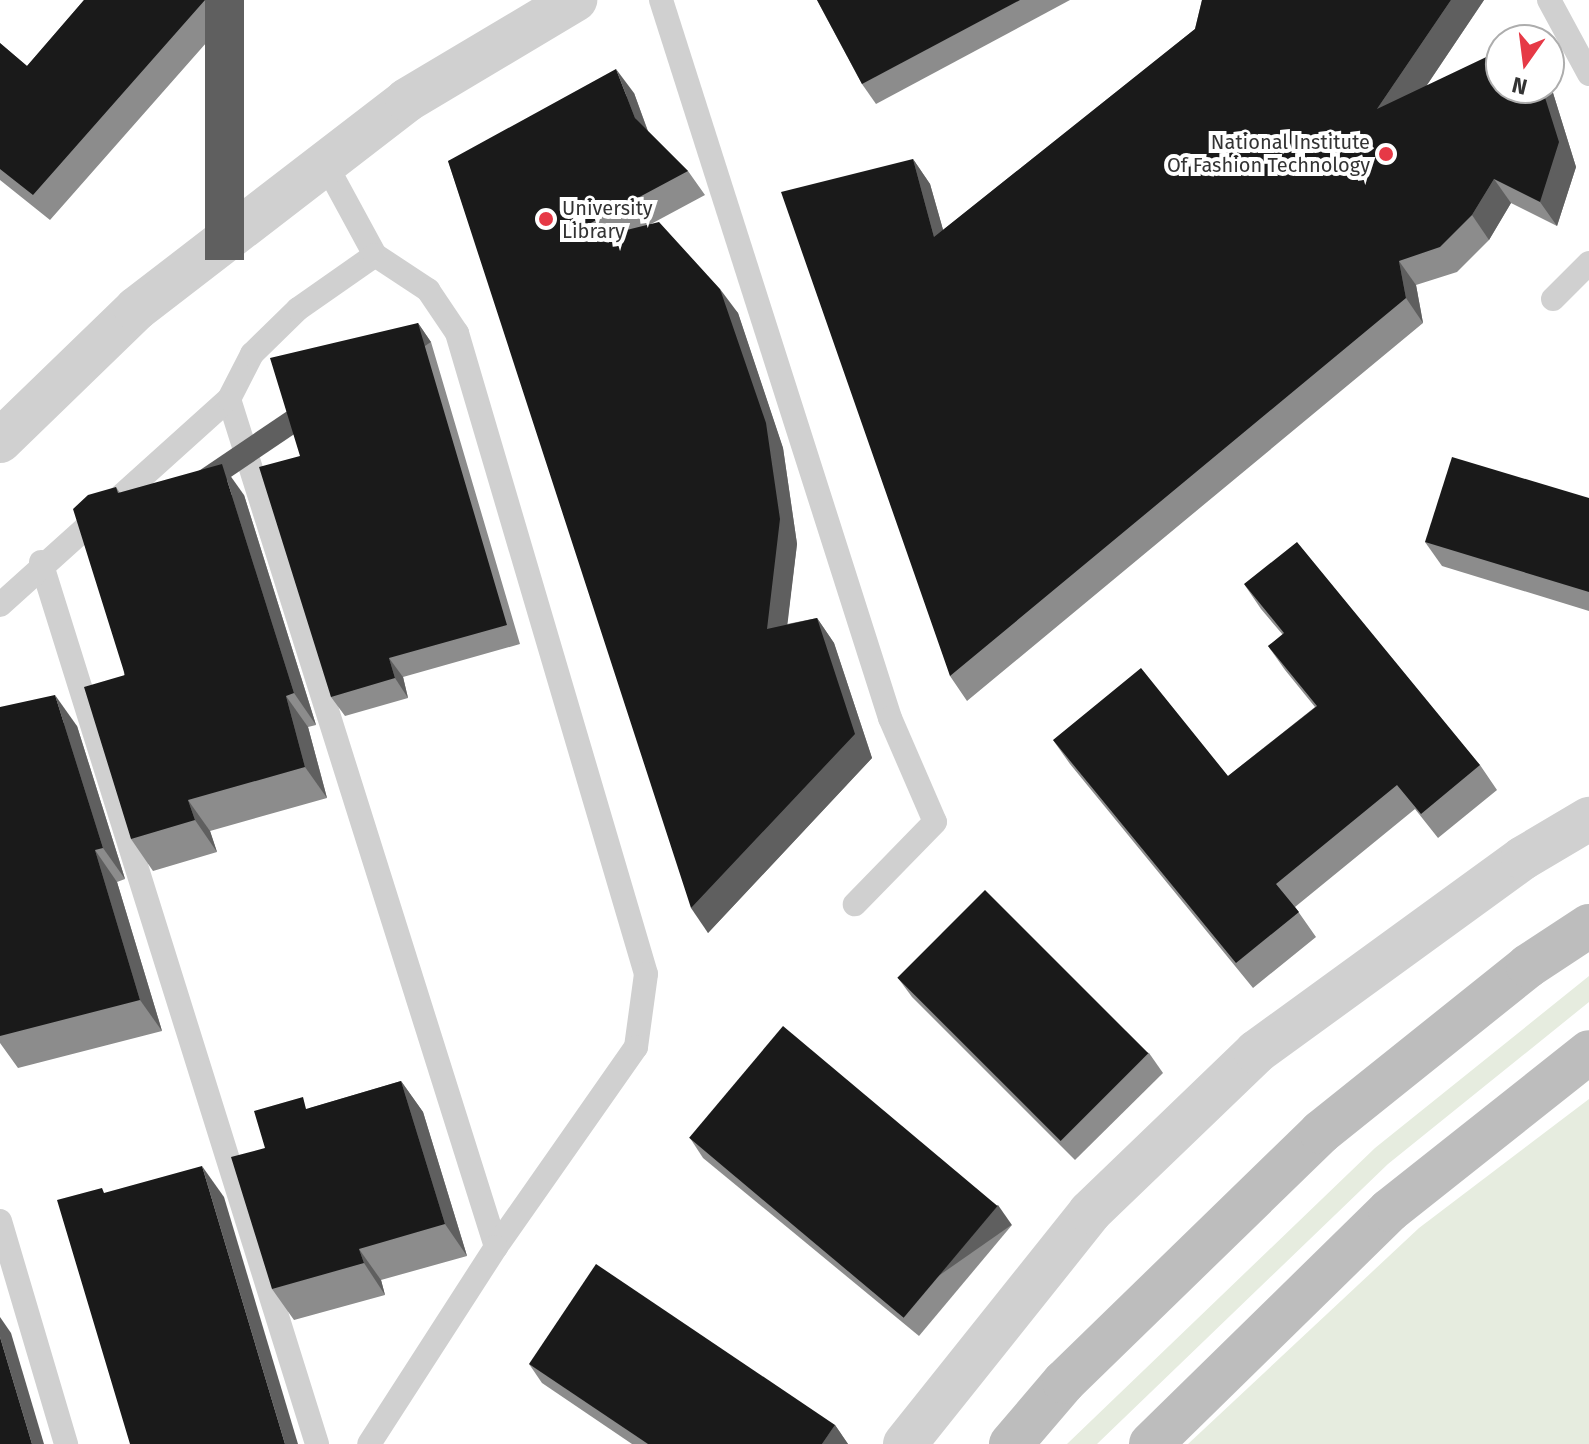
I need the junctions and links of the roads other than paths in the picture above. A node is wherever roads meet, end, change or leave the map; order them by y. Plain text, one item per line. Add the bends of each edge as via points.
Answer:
1 (575, 0) edge
2 (661, 0) edge
3 (1549, 0) edge
4 (1589, 74) edge
5 (325, 163) junction
6 (375, 255) junction
7 (1589, 263) edge
8 (1553, 299) dead end
9 (229, 399) junction
10 (0, 441) edge
11 (41, 562) junction
12 (0, 605) edge
13 (1589, 819) edge
14 (855, 904) dead end
15 (1589, 926) edge
16 (1589, 1052) edge
17 (0, 1221) edge
18 (496, 1247) junction
19 (66, 1444) edge
20 (317, 1444) edge
21 (369, 1444) edge
22 (905, 1444) edge
23 (1011, 1444) edge
24 (1151, 1444) edge

1 - 5 street via 407,100
2 - 14 lane via 890,718 935,822
3 - 4 lane
5 - 6 lane
5 - 10 street via 136,309
6 - 9 lane via 298,309 261,345
6 - 18 lane via 428,290 457,333 646,974 636,1047
7 - 8 lane
9 - 11 lane
9 - 18 lane
11 - 12 lane
11 - 20 lane
13 - 22 street via 1523,858 1256,1052 1090,1212
15 - 23 main road via 1528,966 1321,1132 1064,1382
16 - 24 main road via 1390,1210
17 - 19 lane
18 - 21 lane

